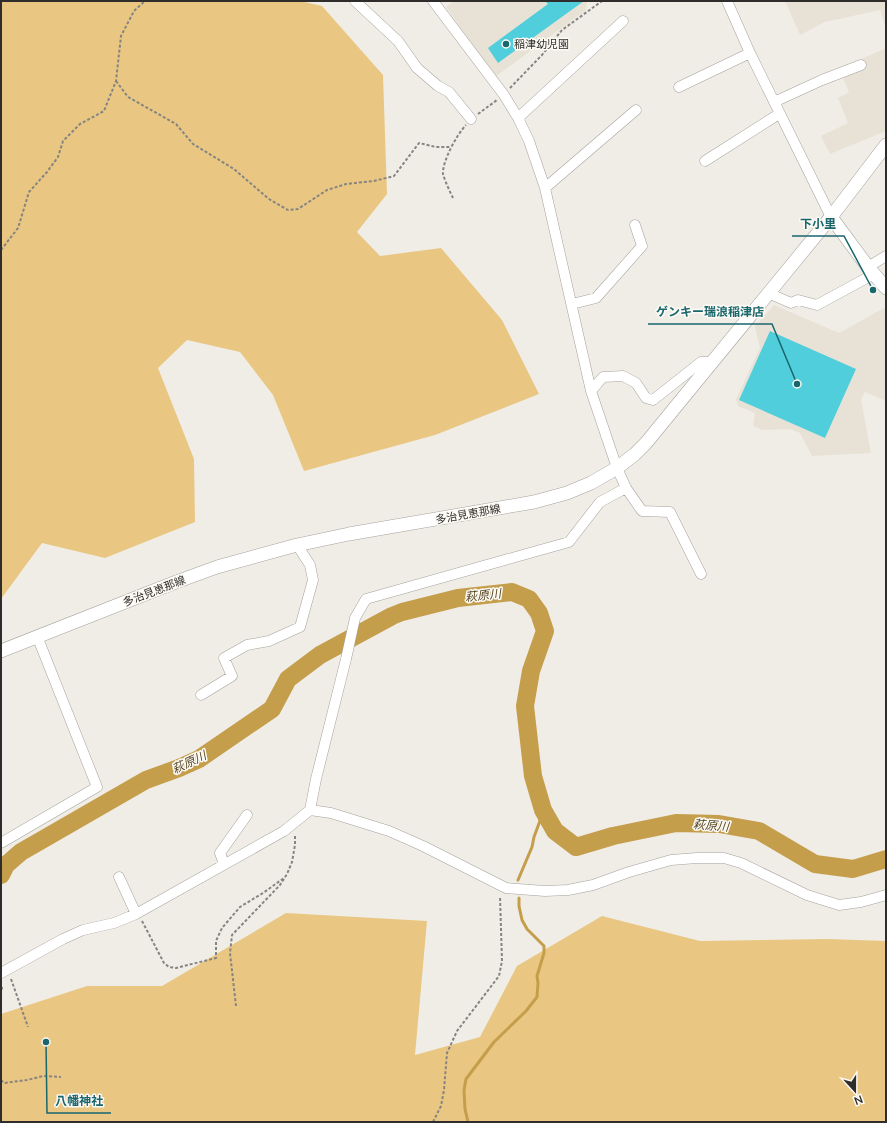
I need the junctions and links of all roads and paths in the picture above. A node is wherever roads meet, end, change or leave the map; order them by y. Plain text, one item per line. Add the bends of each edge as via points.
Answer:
1 (145, 1) edge
2 (355, 1) edge
3 (433, 1) edge
4 (602, 1) edge
5 (727, 1) edge
6 (623, 21) dead end
7 (750, 53) junction
8 (861, 65) dead end
9 (116, 82) junction
10 (679, 87) dead end
11 (504, 95) junction
12 (774, 102) junction
13 (636, 110) dead end
14 (779, 114) junction
15 (518, 118) junction
16 (471, 119) junction
17 (886, 145) edge
18 (451, 147) junction
19 (705, 161) dead end
20 (545, 188) junction
21 (453, 198) dead end
22 (830, 217) junction
23 (636, 225) dead end
24 (1, 250) edge
25 (886, 256) edge
26 (871, 270) junction
27 (886, 288) edge
28 (768, 293) junction
29 (572, 304) junction
30 (712, 362) junction
31 (591, 391) junction
32 (616, 468) junction
33 (626, 488) junction
34 (297, 545) junction
35 (701, 574) dead end
36 (37, 636) junction
37 (1, 651) edge
38 (201, 694) dead end
39 (310, 810) junction
40 (247, 815) dead end
41 (295, 821) junction
42 (1, 843) edge
43 (224, 864) junction
44 (119, 877) dead end
45 (284, 878) junction
46 (500, 885) junction
47 (886, 895) edge
48 (137, 914) junction
49 (4, 971) edge
50 (1, 987) edge
51 (1, 993) edge
52 (236, 1006) dead end
53 (28, 1027) dead end
54 (61, 1077) dead end
55 (1, 1080) edge
56 (433, 1122) edge

1 - 9 path via 134,11 120,36
2 - 16 street via 398,41 417,68 449,92
3 - 11 street
4 - 11 path via 562,30
5 - 7 street
6 - 15 street
7 - 10 street
7 - 12 street
8 - 12 street
9 - 18 path via 128,97 176,124 193,144 234,169 269,199 288,210 298,209 327,190 394,176 419,143
9 - 24 path via 104,111 80,124 63,141 58,157 29,192 18,228
11 - 15 street
11 - 16 path
12 - 14 street
13 - 20 street
14 - 19 street
14 - 22 street
15 - 20 street
16 - 18 path
17 - 22 main road, 多治見恵那線
18 - 21 path via 443,174
20 - 29 street
22 - 26 main road
22 - 28 main road, 多治見恵那線
23 - 29 street via 642,246 596,298
25 - 26 street
26 - 27 main road
26 - 28 street via 817,305 798,300 790,303
28 - 30 main road, 多治見恵那線
29 - 31 street
30 - 31 street via 701,362 654,400 646,398 636,383 624,376 603,377
30 - 32 main road, 多治見恵那線 via 646,442
31 - 32 street
32 - 33 street
32 - 34 main road, 多治見恵那線 via 592,483 534,502
33 - 35 street via 642,511 670,512
33 - 39 street via 600,502 569,542 366,599 355,618
34 - 36 main road, 多治見恵那線 via 203,572
34 - 38 street via 310,565 313,580 300,627 269,641 247,645 224,658 232,676
36 - 37 main road, 多治見恵那線
36 - 42 street via 97,787
39 - 41 street
39 - 46 street via 388,831
40 - 43 street via 220,853
41 - 43 street via 284,831
41 - 45 path via 292,862
43 - 48 street
44 - 48 street
45 - 48 path via 240,907 222,928 216,941 216,958 176,968 169,968 164,963
45 - 52 path via 232,935 230,954
46 - 47 street via 506,888 545,891 568,890 671,860 724,858 741,863 807,895 839,905
46 - 56 path via 502,961 499,976 457,1031 447,1053 441,1106
48 - 49 street via 114,923 83,930
49 - 53 path
50 - 51 path
54 - 55 path via 43,1076 4,1083

